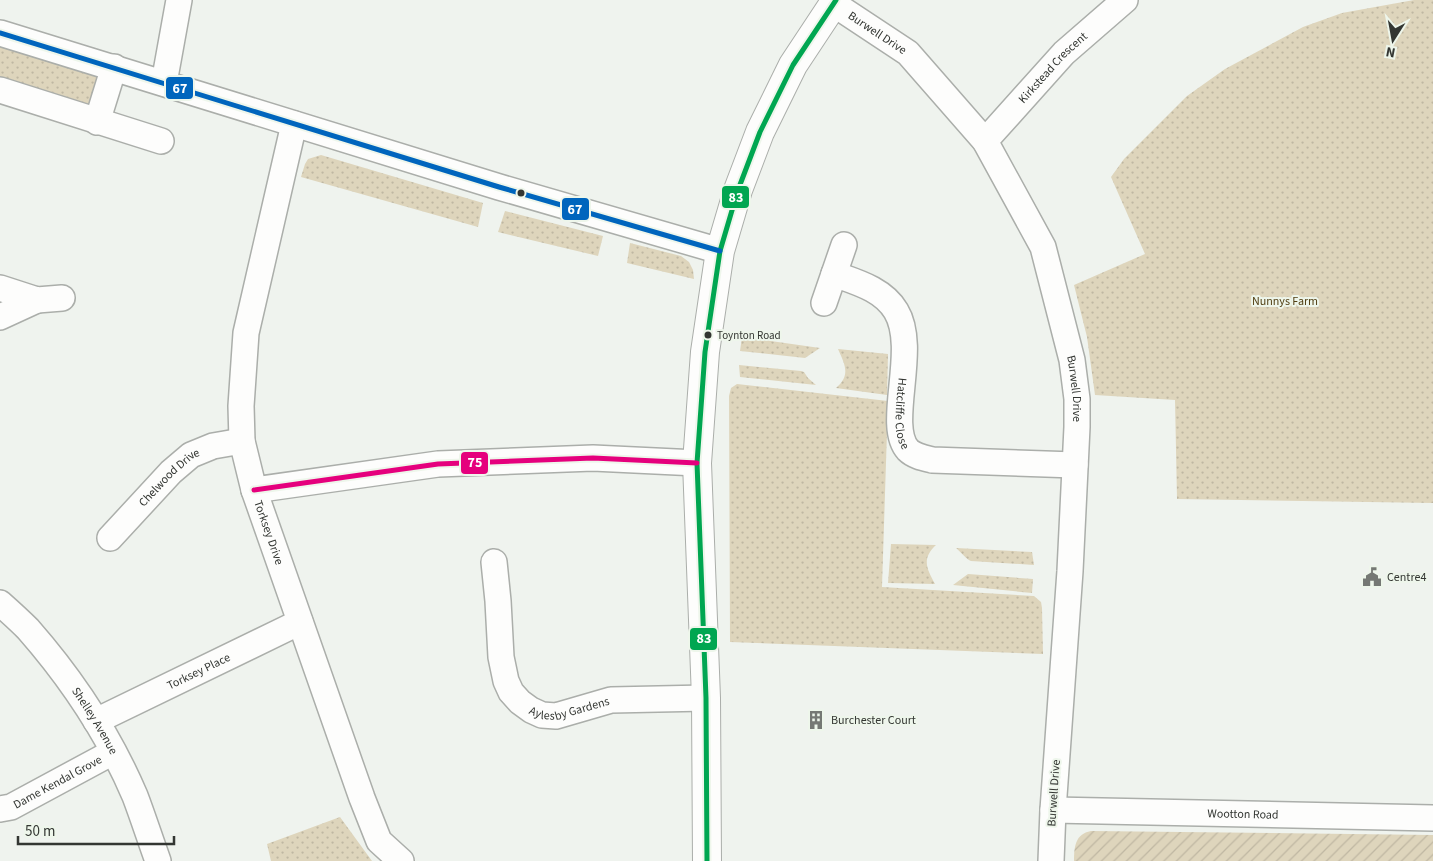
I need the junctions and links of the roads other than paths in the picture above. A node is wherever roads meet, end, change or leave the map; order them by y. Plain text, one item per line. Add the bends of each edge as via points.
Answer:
1 (178, 0) edge
2 (1125, 0) edge
3 (835, 2) edge
4 (0, 33) edge
5 (114, 67) junction
6 (164, 83) junction
7 (0, 90) edge
8 (97, 122) junction
9 (294, 124) junction
10 (161, 141) dead end
11 (985, 141) junction
12 (844, 245) dead end
13 (720, 251) junction
14 (834, 274) junction
15 (0, 288) edge
16 (62, 298) dead end
17 (37, 300) junction
18 (824, 303) dead end
19 (0, 317) edge
20 (242, 441) junction
21 (697, 463) junction
22 (1075, 464) junction
23 (254, 490) junction
24 (110, 538) dead end
25 (494, 562) dead end
26 (0, 603) edge
27 (300, 622) junction
28 (706, 698) junction
29 (96, 722) junction
30 (113, 752) junction
31 (0, 810) edge
32 (1053, 810) junction
33 (1433, 818) edge
34 (158, 861) edge
35 (400, 861) edge
36 (707, 861) edge
37 (1051, 861) edge

1 - 6 street
2 - 11 street, Kirkstead Crescent via 1064,53
3 - 11 street, Burwell Drive via 908,54
3 - 13 street via 793,65 760,132
4 - 5 street
5 - 6 street
5 - 8 street
6 - 9 street
7 - 8 street
8 - 10 street
9 - 13 street
9 - 20 street, Torksey Drive via 246,333
11 - 22 street, Burwell Drive via 1043,247 1072,360 1077,399
12 - 14 street
13 - 21 street via 705,352
14 - 18 street
14 - 22 street, Hatcliffe Close via 875,290 896,310 902,323 905,354 899,426 908,451 932,460
15 - 17 street
16 - 17 street
17 - 19 street
20 - 23 street, Torksey Drive
20 - 24 street, Chelwood Drive via 213,446 191,455
21 - 23 street via 593,458 438,464
21 - 28 street
22 - 32 street, Burwell Drive
23 - 27 street, Torksey Drive
25 - 28 street, Aylesby Gardens via 501,657 506,681 511,692 531,710 556,716 611,700
26 - 29 street, Shelley Avenue via 27,628
27 - 29 street, Torksey Place
27 - 35 street, Torksey Drive via 379,841
28 - 36 street
29 - 30 street, Shelley Avenue
30 - 31 street, Dame Kendal Grove via 12,807
30 - 34 street, Shelley Avenue via 134,796
32 - 33 street, Wootton Road
32 - 37 street, Burwell Drive

